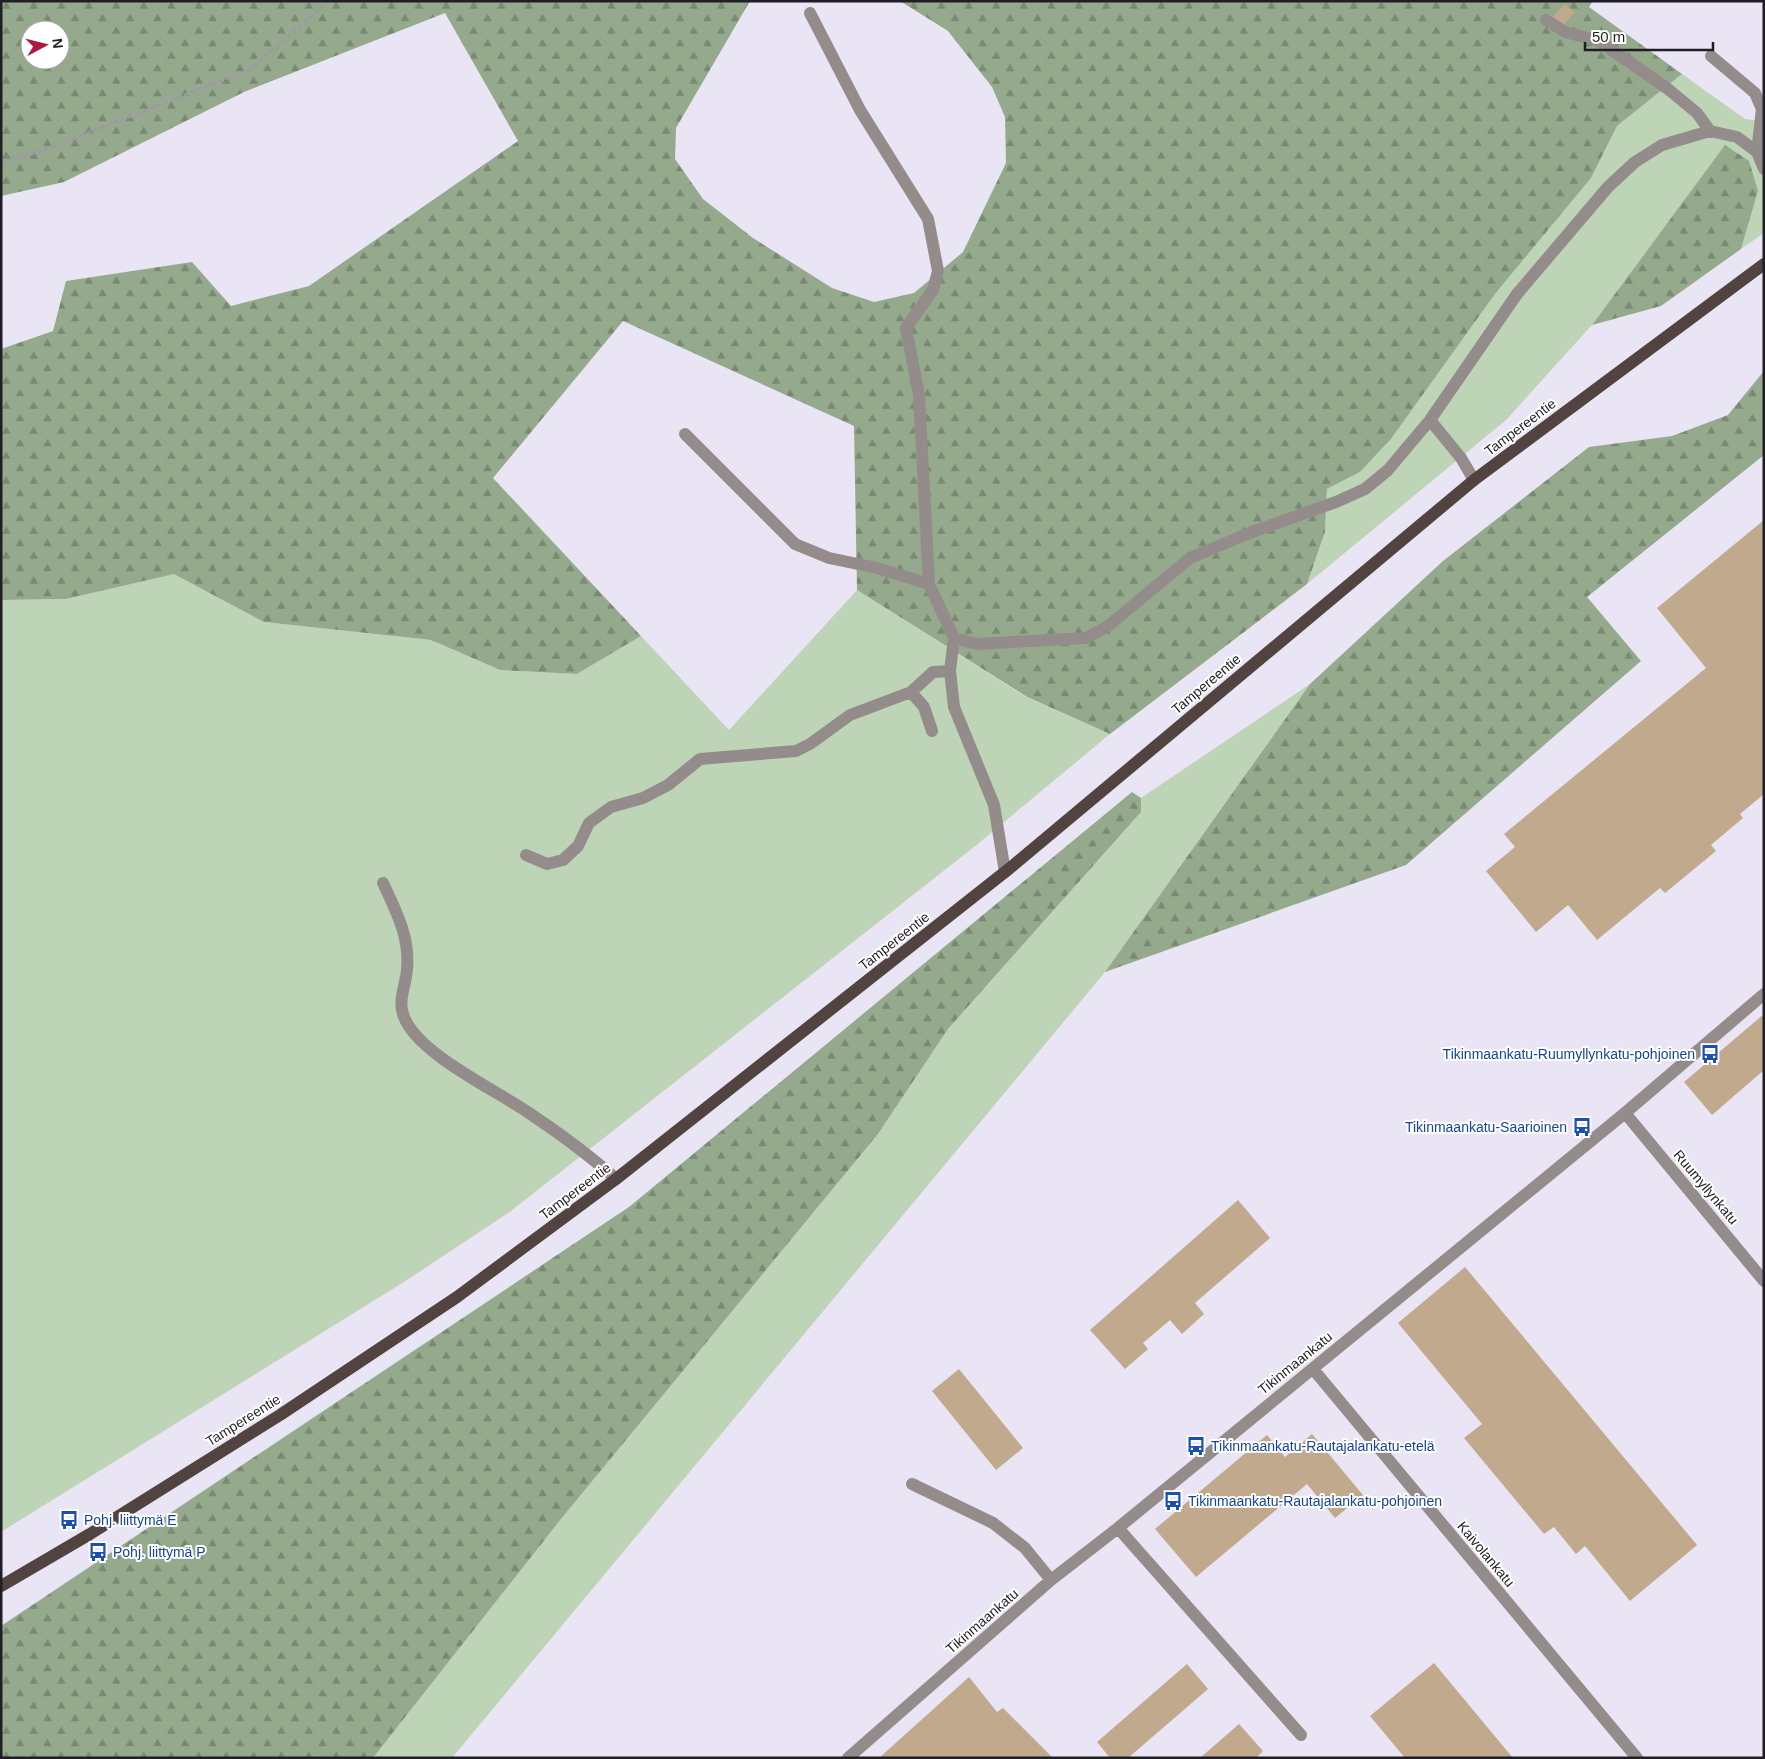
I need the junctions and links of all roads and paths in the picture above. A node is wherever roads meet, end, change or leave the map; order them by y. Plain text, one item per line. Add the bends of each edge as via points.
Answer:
1 (328, 1) edge
2 (810, 13) dead end
3 (1546, 20) dead end
4 (1711, 56) dead end
5 (1710, 131) junction
6 (1757, 152) junction
7 (1, 163) edge
8 (1764, 169) edge
9 (1764, 264) edge
10 (1430, 420) junction
11 (685, 434) dead end
12 (1474, 480) junction
13 (929, 584) junction
14 (954, 638) junction
15 (950, 671) junction
16 (911, 692) junction
17 (932, 731) dead end
18 (526, 856) dead end
19 (1005, 872) junction
20 (382, 883) dead end
21 (1764, 994) edge
22 (1625, 1113) junction
23 (616, 1179) junction
24 (1764, 1281) edge
25 (1313, 1369) junction
26 (912, 1484) dead end
27 (1118, 1528) junction
28 (1051, 1580) junction
29 (1, 1586) edge
30 (1301, 1735) dead end
31 (848, 1758) edge
32 (1637, 1758) edge

1 - 7 path via 251,69 50,148
2 - 13 street via 860,110 928,219 938,271 933,290 906,328 919,394
3 - 5 street via 1565,32 1599,41 1668,88 1697,114
4 - 6 street via 1755,93 1762,109
5 - 6 street via 1737,137
5 - 10 street via 1662,145 1635,162 1608,187 1517,294
6 - 8 street
9 - 12 main road, Tampereentie
10 - 12 street via 1462,458
10 - 14 street via 1388,470 1365,489 1190,558 1108,626 1086,638 977,644
11 - 13 street via 795,544 829,558
12 - 19 main road, Tampereentie
13 - 14 street
14 - 15 street
15 - 16 street via 933,672
15 - 19 street via 954,707 994,805
16 - 17 street via 924,708
16 - 18 street via 850,715 796,751 700,759 668,785 643,798 611,806 589,823 578,846 563,860 547,864
19 - 23 main road, Tampereentie
20 - 23 street via 403,927 407,946 407,970 400,1002 413,1034 432,1052 528,1112 592,1157
21 - 22 street, Tikinmaankatu
22 - 24 street, Ruumyllynkatu
22 - 25 street, Tikinmaankatu
23 - 29 main road, Tampereentie via 457,1297 280,1415
25 - 27 street, Tikinmaankatu
25 - 32 street, Kaivolankatu
26 - 28 street via 993,1523 1025,1548
27 - 28 street, Tikinmaankatu
27 - 30 street
28 - 31 street, Tikinmaankatu

